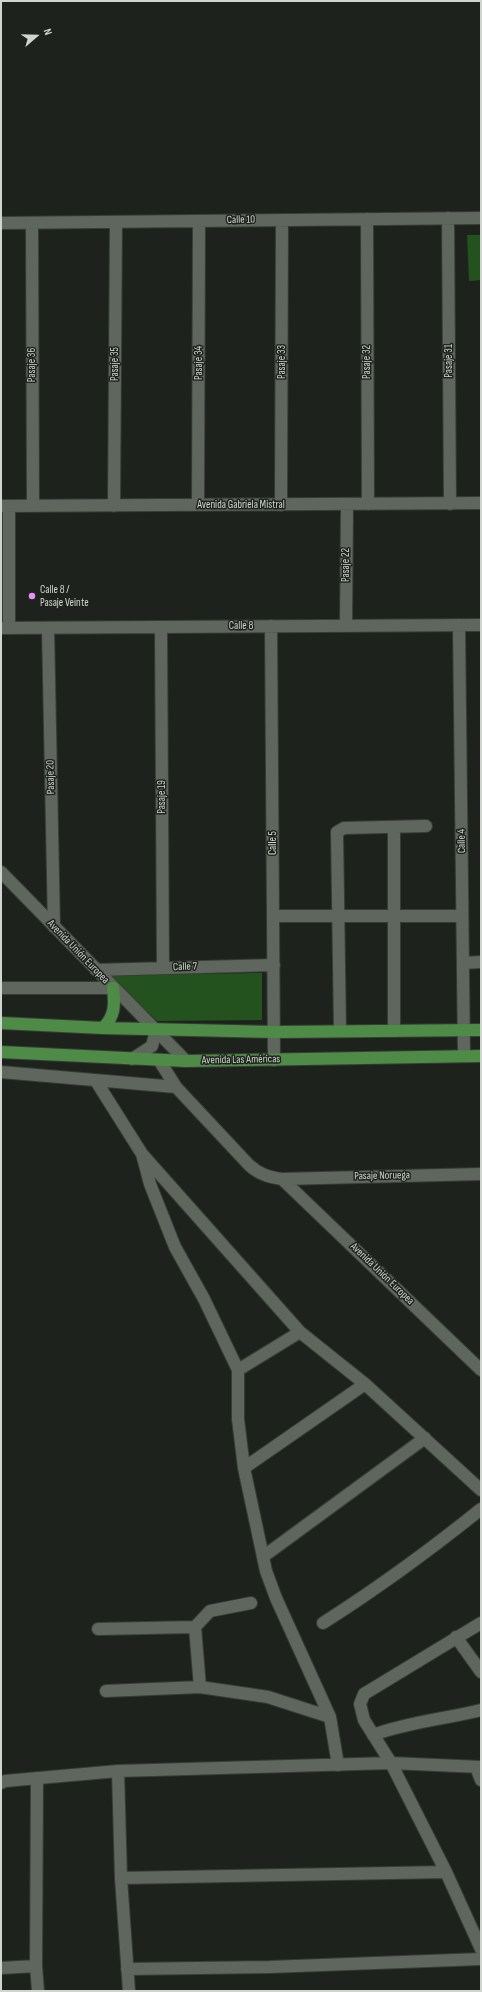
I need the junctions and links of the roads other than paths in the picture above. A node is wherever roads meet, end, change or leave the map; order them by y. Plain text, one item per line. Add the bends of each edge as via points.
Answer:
1 (448, 218) junction
2 (481, 218) edge
3 (367, 219) junction
4 (282, 220) junction
5 (199, 221) junction
6 (116, 222) junction
7 (1, 223) edge
8 (32, 223) junction
9 (481, 503) edge
10 (347, 504) junction
11 (368, 504) junction
12 (450, 504) junction
13 (198, 505) junction
14 (281, 505) junction
15 (5, 506) edge
16 (33, 506) junction
17 (114, 506) junction
18 (459, 625) junction
19 (481, 625) edge
20 (271, 626) junction
21 (346, 626) junction
22 (161, 627) junction
23 (5, 628) edge
24 (48, 628) junction
25 (426, 826) dead end
26 (394, 827) junction
27 (1, 872) edge
28 (339, 915) junction
29 (394, 915) junction
30 (273, 916) junction
31 (462, 916) junction
32 (54, 927) junction
33 (481, 962) edge
34 (463, 963) junction
35 (274, 965) junction
36 (163, 968) junction
37 (96, 970) junction
38 (1, 988) edge
39 (113, 988) junction
40 (1, 1023) edge
41 (103, 1028) junction
42 (156, 1030) junction
43 (464, 1030) junction
44 (481, 1030) edge
45 (340, 1031) junction
46 (394, 1031) junction
47 (274, 1032) junction
48 (1, 1052) edge
49 (464, 1056) junction
50 (481, 1056) edge
51 (132, 1059) junction
52 (159, 1060) junction
53 (274, 1060) junction
54 (186, 1061) junction
55 (1, 1072) edge
56 (96, 1081) junction
57 (176, 1087) junction
58 (142, 1154) junction
59 (481, 1174) edge
60 (282, 1179) junction
61 (300, 1332) junction
62 (238, 1370) junction
63 (481, 1370) edge
64 (365, 1384) junction
65 (425, 1438) junction
66 (244, 1468) junction
67 (481, 1490) edge
68 (481, 1509) edge
69 (264, 1556) junction
70 (252, 1603) dead end
71 (323, 1623) dead end
72 (481, 1623) edge
73 (195, 1627) junction
74 (98, 1629) dead end
75 (456, 1637) junction
76 (481, 1672) edge
77 (200, 1687) junction
78 (106, 1691) dead end
79 (481, 1710) edge
80 (330, 1717) junction
81 (373, 1735) junction
82 (391, 1764) junction
83 (338, 1765) junction
84 (478, 1767) edge
85 (118, 1771) junction
86 (37, 1778) junction
87 (481, 1780) edge
88 (2, 1781) edge
89 (446, 1872) junction
90 (121, 1878) junction
91 (481, 1949) edge
92 (481, 1959) edge
93 (36, 1966) junction
94 (1, 1968) edge
95 (128, 1969) junction
96 (38, 1991) edge
97 (130, 1991) edge

1 - 2 street, Calle 10
1 - 3 street, Calle 10
1 - 12 street, Pasaje 31
3 - 4 street, Calle 10
3 - 11 street, Pasaje 32
4 - 5 street, Calle 10
4 - 14 street, Pasaje 33
5 - 6 street, Calle 10
5 - 13 street, Pasaje 34
6 - 8 street, Calle 10
6 - 17 street, Pasaje 35
7 - 8 street, Calle 10
8 - 16 street, Pasaje 36
9 - 12 street, Avenida Gabriela Mistral
10 - 11 street, Avenida Gabriela Mistral
10 - 14 street, Avenida Gabriela Mistral
10 - 21 street, Pasaje 22
11 - 12 street, Avenida Gabriela Mistral
13 - 14 street, Avenida Gabriela Mistral
13 - 17 street, Avenida Gabriela Mistral
15 - 16 street, Avenida Gabriela Mistral
15 - 23 street
16 - 17 street, Avenida Gabriela Mistral
18 - 19 street, Calle 8
18 - 21 street, Calle 8
18 - 31 street, Calle 4
20 - 21 street, Calle 8
20 - 22 street, Calle 8
20 - 30 street, Calle 5
22 - 24 street, Calle 8
22 - 36 street, Pasaje 19
23 - 24 street, Calle 8
24 - 32 street, Pasaje 20
25 - 26 street
26 - 28 street via 344,828 337,832
26 - 29 street
27 - 32 street, Avenida Unión Europea
28 - 29 street
28 - 30 street
28 - 45 street
29 - 31 street
29 - 46 street
30 - 35 street, Calle 5
31 - 34 street, Calle 4
32 - 37 street, Avenida Unión Europea
33 - 34 street
34 - 43 street, Calle 4
35 - 36 street, Calle 7
35 - 47 street, Calle 5
36 - 37 street, Calle 7
37 - 39 street, Avenida Unión Europea
38 - 39 street
39 - 41 main road via 114,1011
39 - 42 street, Avenida Unión Europea
40 - 41 main road
41 - 42 main road
42 - 47 main road
42 - 51 street via 152,1046
42 - 54 street, Avenida Unión Europea
43 - 44 main road
43 - 46 main road
43 - 49 street, Calle 4
45 - 46 main road
45 - 47 main road
47 - 53 street, Calle 5
48 - 51 main road, Avenida Las Américas
49 - 50 main road, Avenida Las Américas
49 - 53 main road, Avenida Las Américas
51 - 52 main road, Avenida Las Américas
52 - 54 main road, Avenida Las Américas
52 - 57 street, Pasaje Noruega
53 - 54 main road, Avenida Las Américas
55 - 56 street
56 - 57 street
56 - 58 street
57 - 60 street, Pasaje Noruega via 257,1173
58 - 61 street
58 - 62 street via 150,1184 175,1247 204,1299
59 - 60 street, Pasaje Noruega
60 - 63 street, Avenida Unión Europea
61 - 62 street
61 - 64 street
62 - 66 street via 238,1419
64 - 65 street
64 - 66 street
65 - 67 street
65 - 69 street
66 - 69 street
68 - 71 street via 422,1556
69 - 80 street via 266,1571 276,1598
70 - 73 street via 210,1611
72 - 75 street
73 - 74 street
73 - 77 street
75 - 76 street
75 - 81 street via 364,1694 360,1704 364,1720
77 - 78 street
77 - 80 street via 268,1697
79 - 81 street via 392,1728
80 - 83 street
81 - 82 street
82 - 83 street
82 - 84 street
82 - 89 street
83 - 85 street
84 - 87 street
85 - 86 street
85 - 90 street
86 - 88 street
86 - 93 street
89 - 90 street
89 - 91 street
90 - 95 street
92 - 95 street
93 - 94 street
93 - 96 street
95 - 97 street

